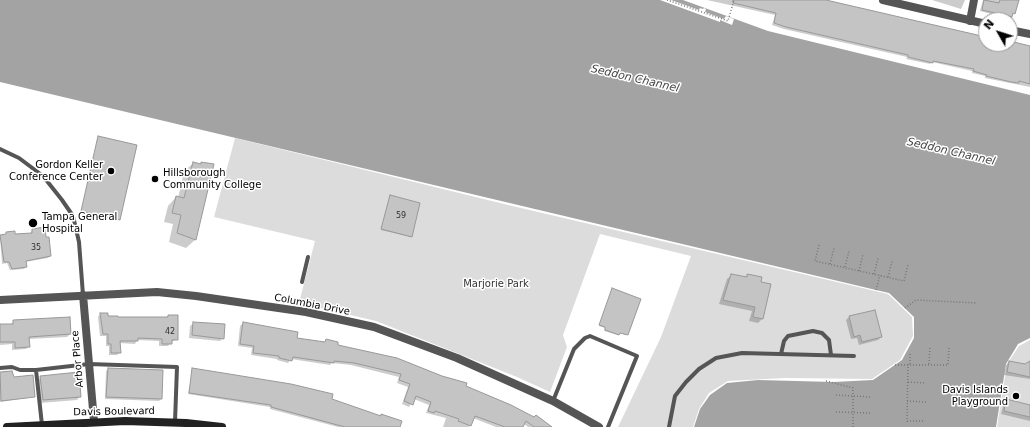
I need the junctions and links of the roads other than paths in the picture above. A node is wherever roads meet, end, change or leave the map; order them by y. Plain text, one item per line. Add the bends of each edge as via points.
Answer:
1 (882, 0) edge
2 (974, 0) edge
3 (970, 21) junction
4 (978, 22) edge
5 (1018, 32) edge
6 (1030, 34) edge
7 (0, 149) edge
8 (308, 257) dead end
9 (302, 282) dead end
10 (83, 295) junction
11 (0, 300) edge
12 (781, 354) junction
13 (831, 355) junction
14 (854, 356) dead end
15 (89, 364) junction
16 (0, 368) edge
17 (36, 370) junction
18 (553, 401) junction
19 (94, 421) junction
20 (110, 424) edge
21 (165, 424) edge
22 (42, 425) junction
23 (7, 427) edge
24 (222, 427) edge
25 (599, 427) edge
26 (608, 427) edge
27 (669, 427) edge

1 - 3 street
2 - 3 street
3 - 4 street
5 - 6 street
7 - 10 lane via 19,158 42,176 68,208 76,226
8 - 9 lane
10 - 11 street, Columbia Drive
10 - 15 street, Arbor Place
10 - 18 street, Columbia Drive via 157,292 196,296 306,312 374,327 457,358
12 - 13 lane
12 - 13 lane via 784,340 788,336 813,330 822,332 829,340
12 - 27 lane via 742,353 716,358 699,369 675,396
13 - 14 lane
15 - 17 lane
15 - 19 street, Arbor Place
15 - 21 lane via 177,367
16 - 17 lane
17 - 22 lane
18 - 25 street, Columbia Drive
18 - 26 lane via 574,349 585,338 590,336 637,356
19 - 20 street, Davis Boulevard
19 - 22 street, Davis Boulevard
20 - 21 street, Davis Boulevard
21 - 24 street, Davis Boulevard
22 - 23 street, Davis Boulevard

